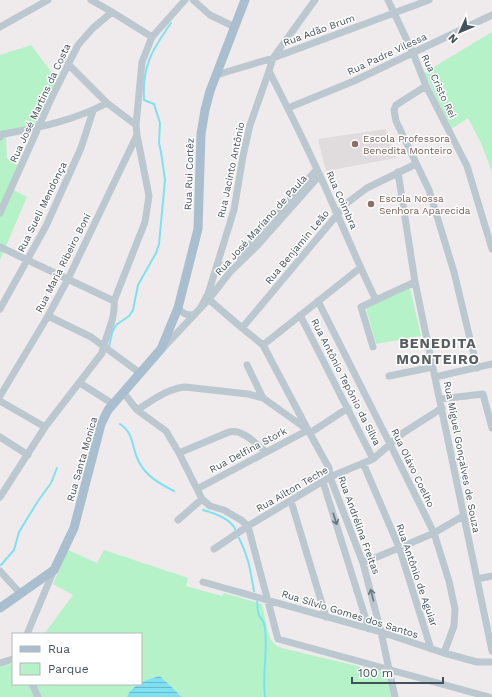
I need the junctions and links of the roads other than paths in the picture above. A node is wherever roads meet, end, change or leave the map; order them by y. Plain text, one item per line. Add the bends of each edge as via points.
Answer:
1 (48, 0) edge
2 (91, 0) edge
3 (185, 0) edge
4 (193, 0) edge
5 (245, 0) edge
6 (315, 0) edge
7 (388, 0) edge
8 (429, 0) edge
9 (112, 12) junction
10 (395, 13) junction
11 (492, 15) edge
12 (0, 27) edge
13 (235, 27) junction
14 (152, 37) junction
15 (413, 53) junction
16 (273, 58) junction
17 (68, 64) junction
18 (268, 71) junction
19 (216, 75) junction
20 (426, 86) junction
21 (107, 103) junction
22 (288, 108) junction
23 (93, 111) junction
24 (136, 125) junction
25 (39, 128) junction
26 (137, 136) junction
27 (0, 137) edge
28 (416, 164) junction
29 (318, 172) junction
30 (398, 172) junction
31 (0, 213) edge
32 (338, 215) junction
33 (0, 247) edge
34 (492, 249) edge
35 (27, 261) junction
36 (218, 263) junction
37 (360, 268) junction
38 (229, 270) junction
39 (68, 279) junction
40 (415, 282) junction
41 (208, 296) junction
42 (376, 300) junction
43 (114, 301) junction
44 (318, 301) junction
45 (201, 307) joint
46 (178, 308) junction
47 (0, 309) edge
48 (194, 315) junction
49 (300, 315) junction
50 (48, 316) junction
51 (242, 328) junction
52 (103, 345) junction
53 (263, 345) junction
54 (373, 347) dead end
55 (161, 349) junction
56 (492, 364) edge
57 (247, 365) dead end
58 (433, 367) junction
59 (477, 368) junction
60 (140, 373) junction
61 (389, 376) dead end
62 (435, 377) junction
63 (80, 383) junction
64 (124, 392) junction
65 (0, 396) edge
66 (263, 398) junction
67 (440, 399) junction
68 (0, 401) edge
69 (113, 404) junction
70 (348, 408) junction
71 (442, 408) junction
72 (137, 410) junction
73 (45, 428) junction
74 (492, 428) edge
75 (309, 431) junction
76 (0, 437) edge
77 (390, 444) junction
78 (266, 452) junction
79 (179, 453) junction
80 (28, 455) junction
81 (373, 459) junction
82 (363, 463) junction
83 (330, 477) junction
84 (323, 482) junction
85 (197, 489) junction
86 (1, 494) edge
87 (202, 499) junction
88 (291, 501) junction
89 (463, 516) junction
90 (178, 520) dead end
91 (248, 526) junction
92 (434, 533) junction
93 (399, 547) junction
94 (214, 549) dead end
95 (363, 563) junction
96 (54, 570) junction
97 (0, 571) edge
98 (492, 576) edge
99 (476, 579) junction
100 (203, 582) dead end
101 (20, 593) junction
102 (268, 600) junction
103 (0, 608) edge
104 (326, 617) junction
105 (489, 623) edge
106 (369, 629) junction
107 (381, 632) junction
108 (27, 633) edge
109 (431, 649) junction
110 (492, 651) edge
111 (444, 653) junction
112 (12, 659) edge
113 (492, 662) edge
114 (0, 663) edge
115 (389, 670) junction
116 (32, 685) edge
117 (38, 697) edge
118 (395, 697) edge
119 (490, 697) edge

1 - 12 street
2 - 9 street
3 - 14 street
4 - 13 street via 210,15
5 - 13 main road, Rua Rui Cortêz
6 - 16 street, Rua Jacinto Antônio
7 - 10 street, Rua Cristo Rei
8 - 10 street, Rua Adão Brum
9 - 14 street
9 - 17 street, Rua José Martins da Costa via 92,28 78,45
10 - 15 street, Rua Cristo Rei
10 - 16 street, Rua Adão Brum
11 - 15 street, Rua Padre Vilessa
13 - 19 main road, Rua Rui Cortêz
14 - 24 street via 142,62
15 - 20 street, Rua Cristo Rei
15 - 22 street, Rua Padre Vilessa
16 - 18 street, Rua Jacinto Antônio
16 - 19 street, Rua Adão Brum
17 - 21 street
17 - 25 street, Rua José Martins da Costa
18 - 22 street, Rua Coimbra
18 - 36 street, Rua Jacinto Antônio via 250,125 234,210
19 - 46 main road, Rua Rui Cortêz via 207,104 202,134 198,229
20 - 28 street via 396,105 394,110 396,121
20 - 34 street, Rua Cristo Rei via 467,166
21 - 23 street
21 - 24 street
22 - 29 street, Rua Coimbra
23 - 25 street
23 - 35 street, Rua Sueli Mendonça via 81,148 46,226
24 - 26 street
25 - 27 street via 3,134
25 - 31 street, Rua José Martins da Costa
26 - 39 street, Rua Maria Ribeiro Boni
26 - 43 street via 149,196 146,222
28 - 30 street, Rua Benjamin Leão
28 - 59 street via 428,190 454,272
29 - 32 street, Rua Coimbra
29 - 38 street, Rua José Mariano de Paula
30 - 32 street, Rua Benjamin Leão via 354,196
30 - 40 street, Rua Miguel Gonçalves de Souza
32 - 37 street, Rua Coimbra
32 - 51 street, Rua Benjamin Leão
33 - 35 street
35 - 39 street
35 - 47 street, Rua Sueli Mendonça
36 - 38 street
36 - 41 street, Rua Jacinto Antônio
37 - 42 street, Rua Coimbra
37 - 44 street
38 - 41 street, Rua José Mariano de Paula
39 - 43 street
39 - 50 street, Rua Maria Ribeiro Boni
40 - 42 street
40 - 58 street, Rua Miguel Gonçalves de Souza
41 - 45 street, Rua Jacinto Antônio
41 - 51 street, Rua Andrélina Freitas
42 - 54 street via 361,307
43 - 52 street via 115,310
44 - 49 street
44 - 77 street, Rua Olávo Coelho
45 - 48 street, Rua Santa Monica
46 - 48 street via 182,313
46 - 55 main road, Rua Rui Cortêz
48 - 55 street, Rua Santa Monica
49 - 53 street
49 - 70 street, Rua Antônio Tepônio da Silva
50 - 52 street
50 - 65 street, Rua Maria Ribeiro Boni
51 - 53 street, Rua Andrélina Freitas
52 - 60 street
52 - 63 street via 102,353
53 - 75 street, Rua Andrélina Freitas
55 - 60 main road, Rua Santa Monica
56 - 59 street
57 - 66 street
58 - 61 street
58 - 62 street, Rua Miguel Gonçalves de Souza
59 - 62 street
60 - 64 main road, Rua Santa Monica
62 - 67 street, Rua Miguel Gonçalves de Souza
63 - 69 street
63 - 73 street
64 - 69 main road, Rua Santa Monica
64 - 72 street
66 - 72 street via 185,386 166,391
66 - 75 street
67 - 71 street, Rua Miguel Gonçalves de Souza
67 - 74 street via 483,394
68 - 73 street
69 - 96 main road, Rua Santa Monica via 101,424 74,528
70 - 75 street
70 - 81 street, Rua Antônio Tepônio da Silva
71 - 77 street, Rua Ailton Teche
71 - 89 street, Rua Miguel Gonçalves de Souza
72 - 79 street via 166,431
73 - 80 street
75 - 78 street, Rua Delfina Stork
75 - 83 street, Rua Andrélina Freitas via 329,468
76 - 80 street
77 - 81 street, Rua Ailton Teche
77 - 92 street, Rua Olávo Coelho
78 - 79 street via 242,434 233,431
78 - 85 street, Rua Delfina Stork
79 - 85 street
80 - 86 street
81 - 82 street, Rua Ailton Teche
82 - 83 street, Rua Ailton Teche
82 - 93 street, Rua Antônio de Aguiar
83 - 84 street, Rua Ailton Teche
83 - 95 street, Rua Andrélina Freitas
84 - 88 street, Rua Ailton Teche
84 -> 106 street, Rua Andrélina Freitas
85 - 87 street
87 - 90 street
87 - 91 street
88 - 91 street, Rua Ailton Teche
88 - 104 street
89 - 92 street
89 - 99 street, Rua Miguel Gonçalves de Souza
91 - 94 street, Rua Ailton Teche
91 - 102 street
92 - 93 street
92 - 111 street, Rua Olávo Coelho via 455,609 454,626
93 - 95 street
93 - 109 street, Rua Antônio de Aguiar
107 -> 95 street, Rua Andrélina Freitas
96 - 101 main road
96 - 108 street
97 - 101 street
98 - 99 street
99 - 105 street, Rua Miguel Gonçalves de Souza
100 - 102 street, Rua Sílvio Gomes dos Santos
101 - 103 main road
102 - 104 street, Rua Sílvio Gomes dos Santos
102 - 115 street via 278,639
104 - 106 street, Rua Sílvio Gomes dos Santos
105 - 110 street, Rua Miguel Gonçalves de Souza
106 - 107 street, Rua Sílvio Gomes dos Santos
107 - 109 street, Rua Sílvio Gomes dos Santos
107 - 115 street, Rua Andrélina Freitas
109 - 111 street, Rua Sílvio Gomes dos Santos
111 - 113 street, Rua Sílvio Gomes dos Santos via 477,662
112 - 114 street
115 - 118 street, Rua Andrélina Freitas
115 - 119 street
116 - 117 street

